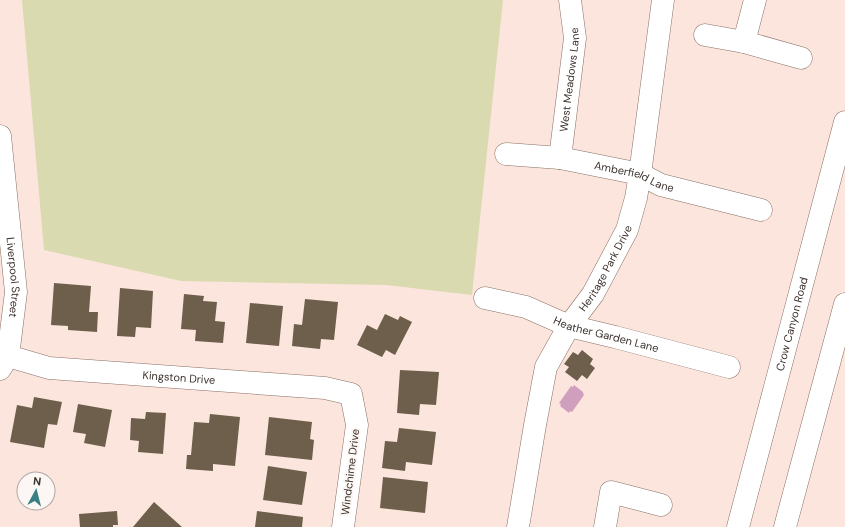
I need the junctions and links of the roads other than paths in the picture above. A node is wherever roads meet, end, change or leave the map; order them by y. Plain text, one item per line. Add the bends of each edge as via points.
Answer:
1 (570, 0) edge
2 (663, 0) edge
3 (755, 0) edge
4 (704, 35) dead end
5 (744, 42) junction
6 (802, 58) dead end
7 (845, 122) edge
8 (0, 136) edge
9 (506, 154) dead end
10 (560, 158) junction
11 (640, 174) junction
12 (761, 210) dead end
13 (5, 228) edge
14 (485, 298) dead end
15 (845, 304) edge
16 (569, 326) junction
17 (4, 363) edge
18 (729, 367) dead end
19 (351, 394) joint
20 (661, 505) dead end
21 (343, 527) edge
22 (518, 527) edge
23 (605, 527) edge
24 (738, 527) edge
25 (785, 527) edge

1 - 10 street, West Meadows Lane via 575,38
2 - 11 street, Heritage Park Drive
3 - 5 street
4 - 5 street
5 - 6 street
7 - 24 street, Crow Canyon Road
8 - 13 street, Liverpool Street
9 - 10 street, Amberfield Lane
10 - 11 street, Amberfield Lane
11 - 12 street, Amberfield Lane via 661,185
11 - 16 street, Heritage Park Drive via 626,230 593,294
13 - 17 street, Liverpool Street via 16,292
14 - 16 street, Heather Garden Lane via 526,307
15 - 25 street
16 - 18 street, Heather Garden Lane
16 - 22 street, Heritage Park Drive via 546,367
17 - 19 street, Kingston Drive via 325,388
19 - 21 street, Windchime Drive via 357,425
20 - 23 street via 612,492

